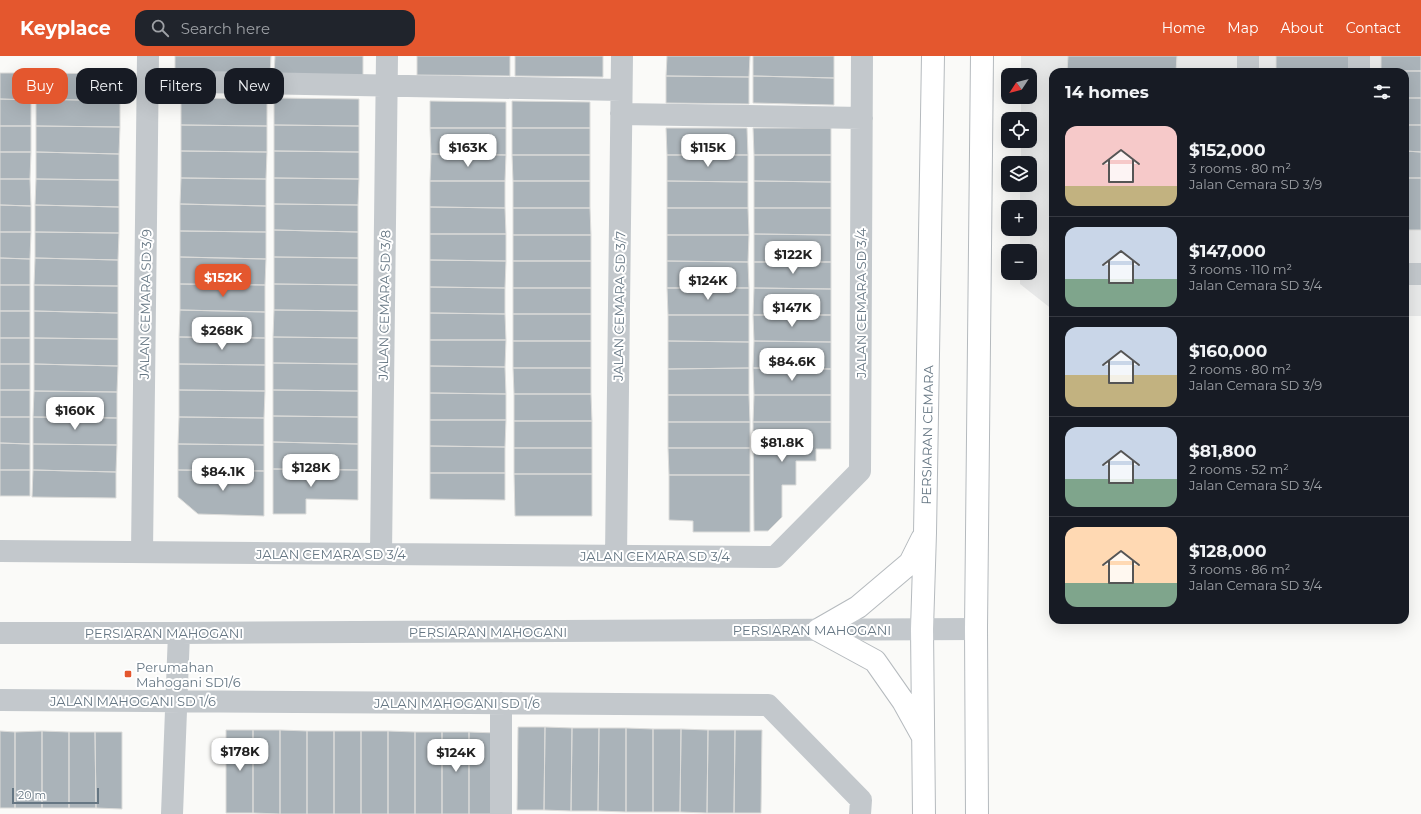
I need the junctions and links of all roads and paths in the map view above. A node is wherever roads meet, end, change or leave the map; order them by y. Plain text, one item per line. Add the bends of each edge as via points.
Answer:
1 (148, 56) edge
2 (387, 56) edge
3 (622, 56) edge
4 (862, 56) edge
5 (933, 56) edge
6 (982, 56) edge
7 (1248, 56) edge
8 (1359, 56) edge
9 (148, 68) edge
10 (1248, 68) edge
11 (1359, 68) edge
12 (216, 82) edge
13 (387, 86) junction
14 (622, 90) junction
15 (148, 104) edge
16 (621, 114) junction
17 (862, 118) junction
18 (1409, 274) edge
19 (1421, 274) edge
20 (925, 533) junction
21 (0, 551) edge
22 (142, 552) junction
23 (381, 554) junction
24 (616, 556) junction
25 (922, 629) junction
26 (976, 629) junction
27 (818, 630) junction
28 (0, 633) edge
29 (179, 634) junction
30 (0, 700) edge
31 (176, 701) junction
32 (501, 703) junction
33 (924, 740) junction
34 (172, 814) edge
35 (501, 814) edge
36 (860, 814) edge
37 (924, 814) edge
38 (977, 814) edge

1 - 9 street, JALAN CEMARA SD 3/9
2 - 13 street, JALAN CEMARA SD 3/8
3 - 14 street, JALAN CEMARA SD 3/7
4 - 17 street, JALAN CEMARA SD 3/4
5 - 20 main road, PERSIARAN CEMARA
6 - 26 main road
7 - 10 street
8 - 11 street
12 - 13 street
13 - 14 street
13 - 23 street, JALAN CEMARA SD 3/8
14 - 16 street, JALAN CEMARA SD 3/7
15 - 22 street, JALAN CEMARA SD 3/9
16 - 17 street
16 - 24 street, JALAN CEMARA SD 3/7
17 - 24 street, JALAN CEMARA SD 3/4 via 860,471 775,557
18 - 19 street
20 - 25 main road, PERSIARAN CEMARA
20 - 27 main road via 910,563 858,607
21 - 22 street, JALAN CEMARA SD 3/4
22 - 23 street, JALAN CEMARA SD 3/4
23 - 24 street, JALAN CEMARA SD 3/4
25 - 26 street, PERSIARAN MAHOGANI
25 - 27 street, PERSIARAN MAHOGANI
25 - 33 main road, PERSIARAN CEMARA
26 - 38 main road
27 - 29 street, PERSIARAN MAHOGANI
27 - 33 main road via 874,662 903,702
28 - 29 street, PERSIARAN MAHOGANI
29 - 31 street
30 - 31 street, JALAN MAHOGANI SD 1/6
31 - 32 street, JALAN MAHOGANI SD 1/6
31 - 34 street
32 - 35 street
32 - 36 street, JALAN MAHOGANI SD 1/6 via 768,705 861,800
33 - 37 main road, PERSIARAN CEMARA

